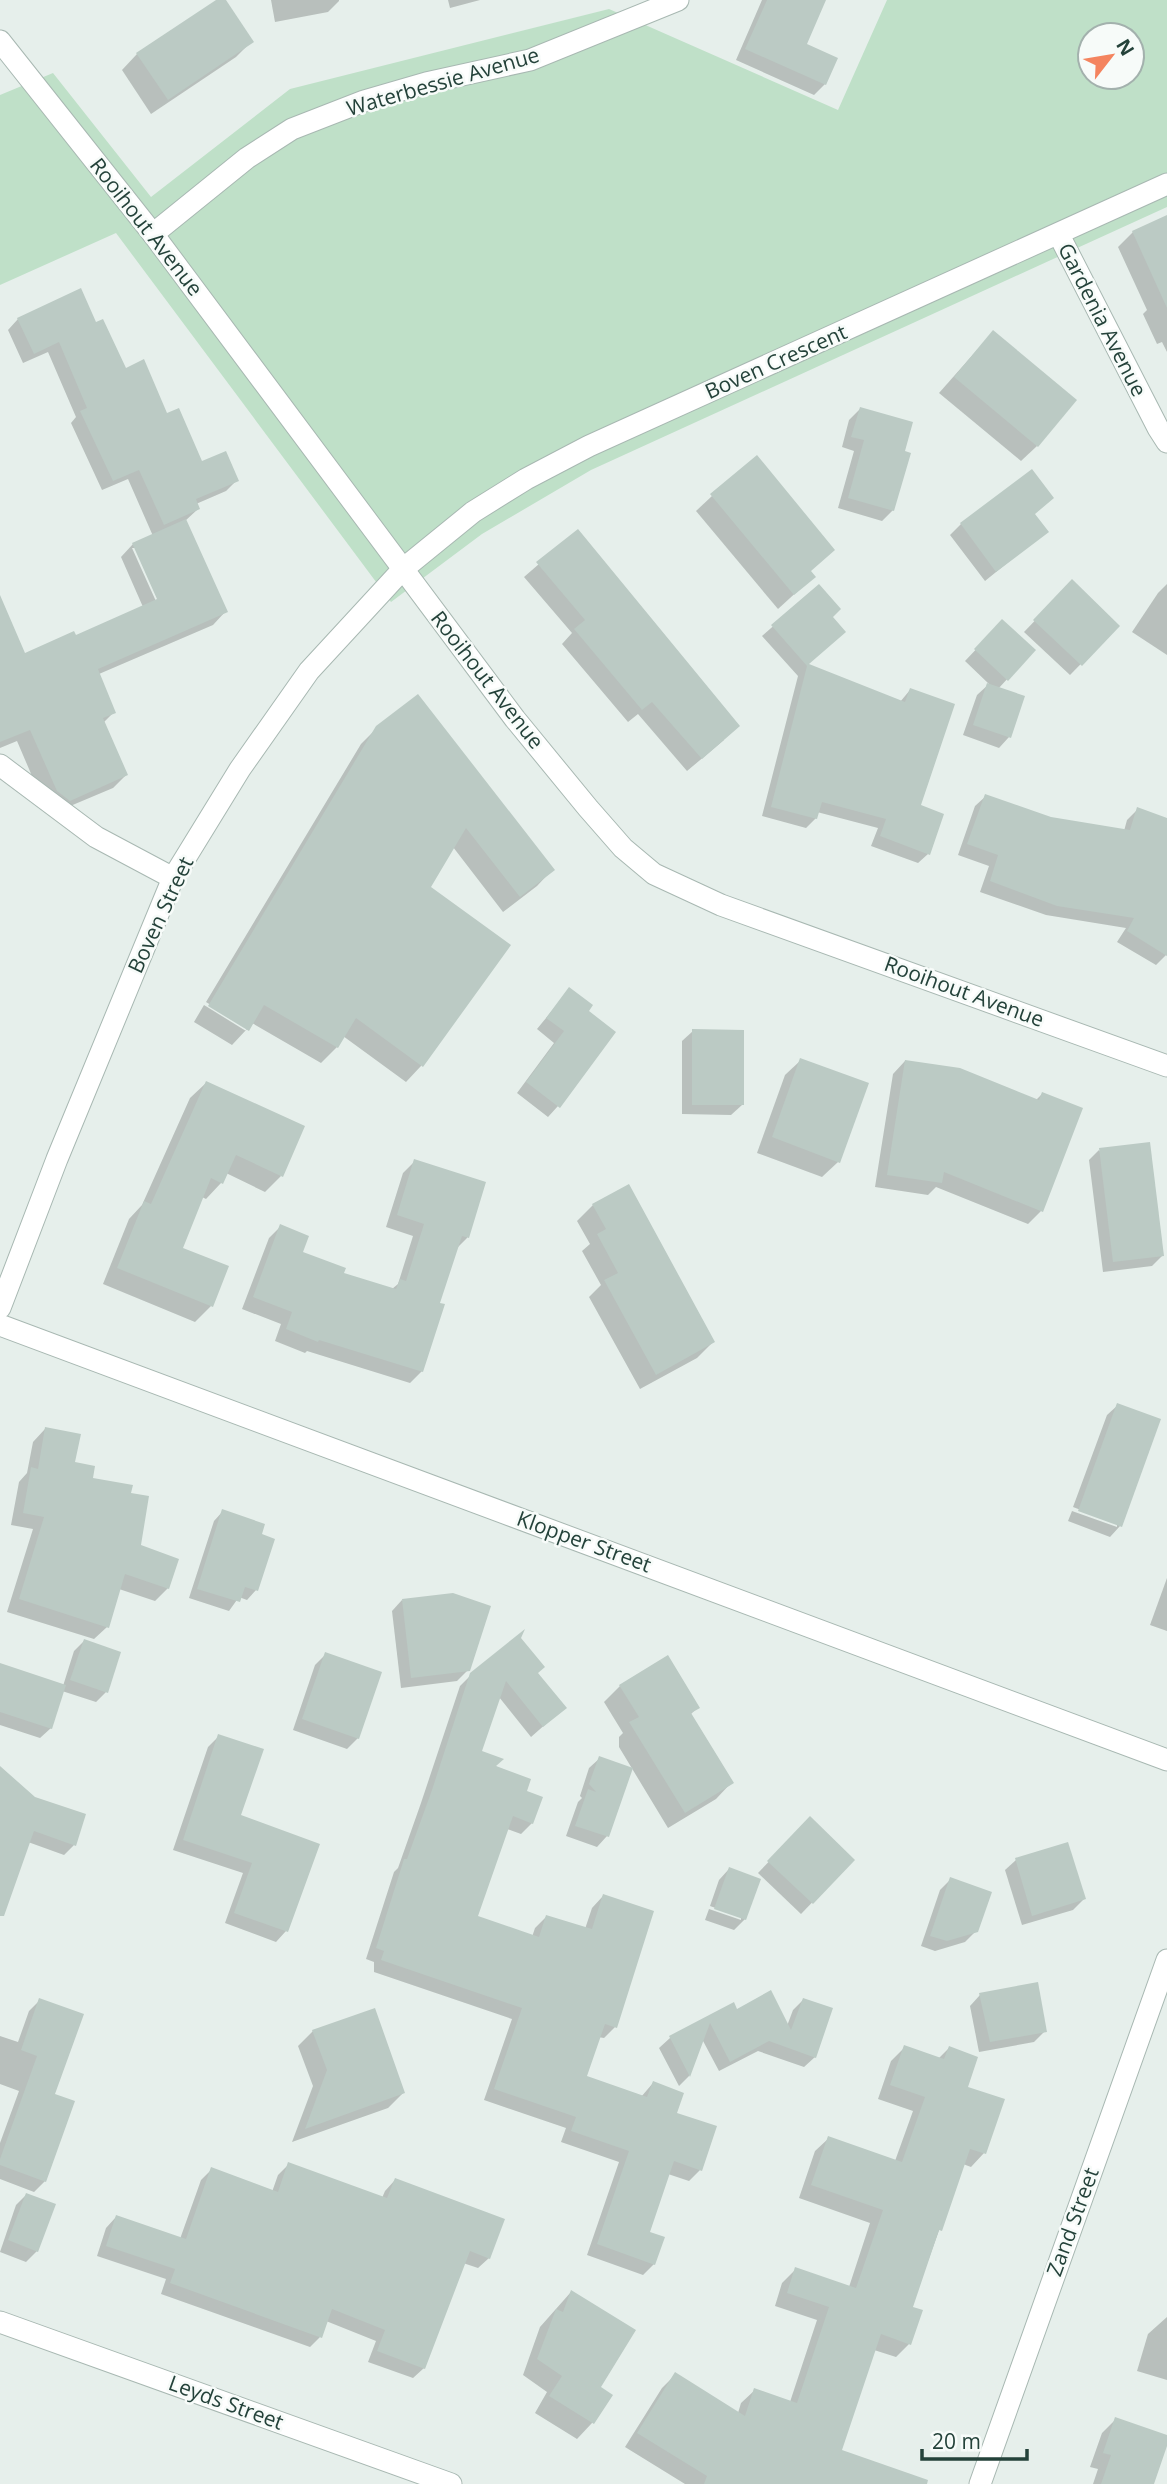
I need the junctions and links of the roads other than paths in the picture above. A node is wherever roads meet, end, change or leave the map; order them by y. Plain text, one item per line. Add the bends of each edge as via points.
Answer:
1 (678, 0) edge
2 (0, 41) edge
3 (1167, 184) edge
4 (153, 234) junction
5 (1059, 235) junction
6 (1167, 442) edge
7 (402, 569) junction
8 (0, 765) edge
9 (173, 878) junction
10 (1167, 1066) edge
11 (0, 1308) edge
12 (0, 1325) edge
13 (1167, 1760) edge
14 (1167, 1960) edge
15 (0, 2322) edge
16 (451, 2484) edge
17 (980, 2484) edge

1 - 4 street, Waterbessie Avenue via 530,60 426,83 292,129 247,158
2 - 4 street, Rooihout Avenue
3 - 5 street, Boven Crescent
4 - 7 street, Rooihout Avenue
5 - 6 street, Gardenia Avenue
5 - 7 street, Boven Crescent via 589,446 473,512
7 - 9 street, Boven Street via 309,671 240,769
7 - 10 street, Rooihout Avenue via 580,798 623,848 654,874 721,905
8 - 9 street via 96,837
9 - 11 street, Boven Street
12 - 13 street, Klopper Street
14 - 17 street, Zand Street
15 - 16 street, Leyds Street

